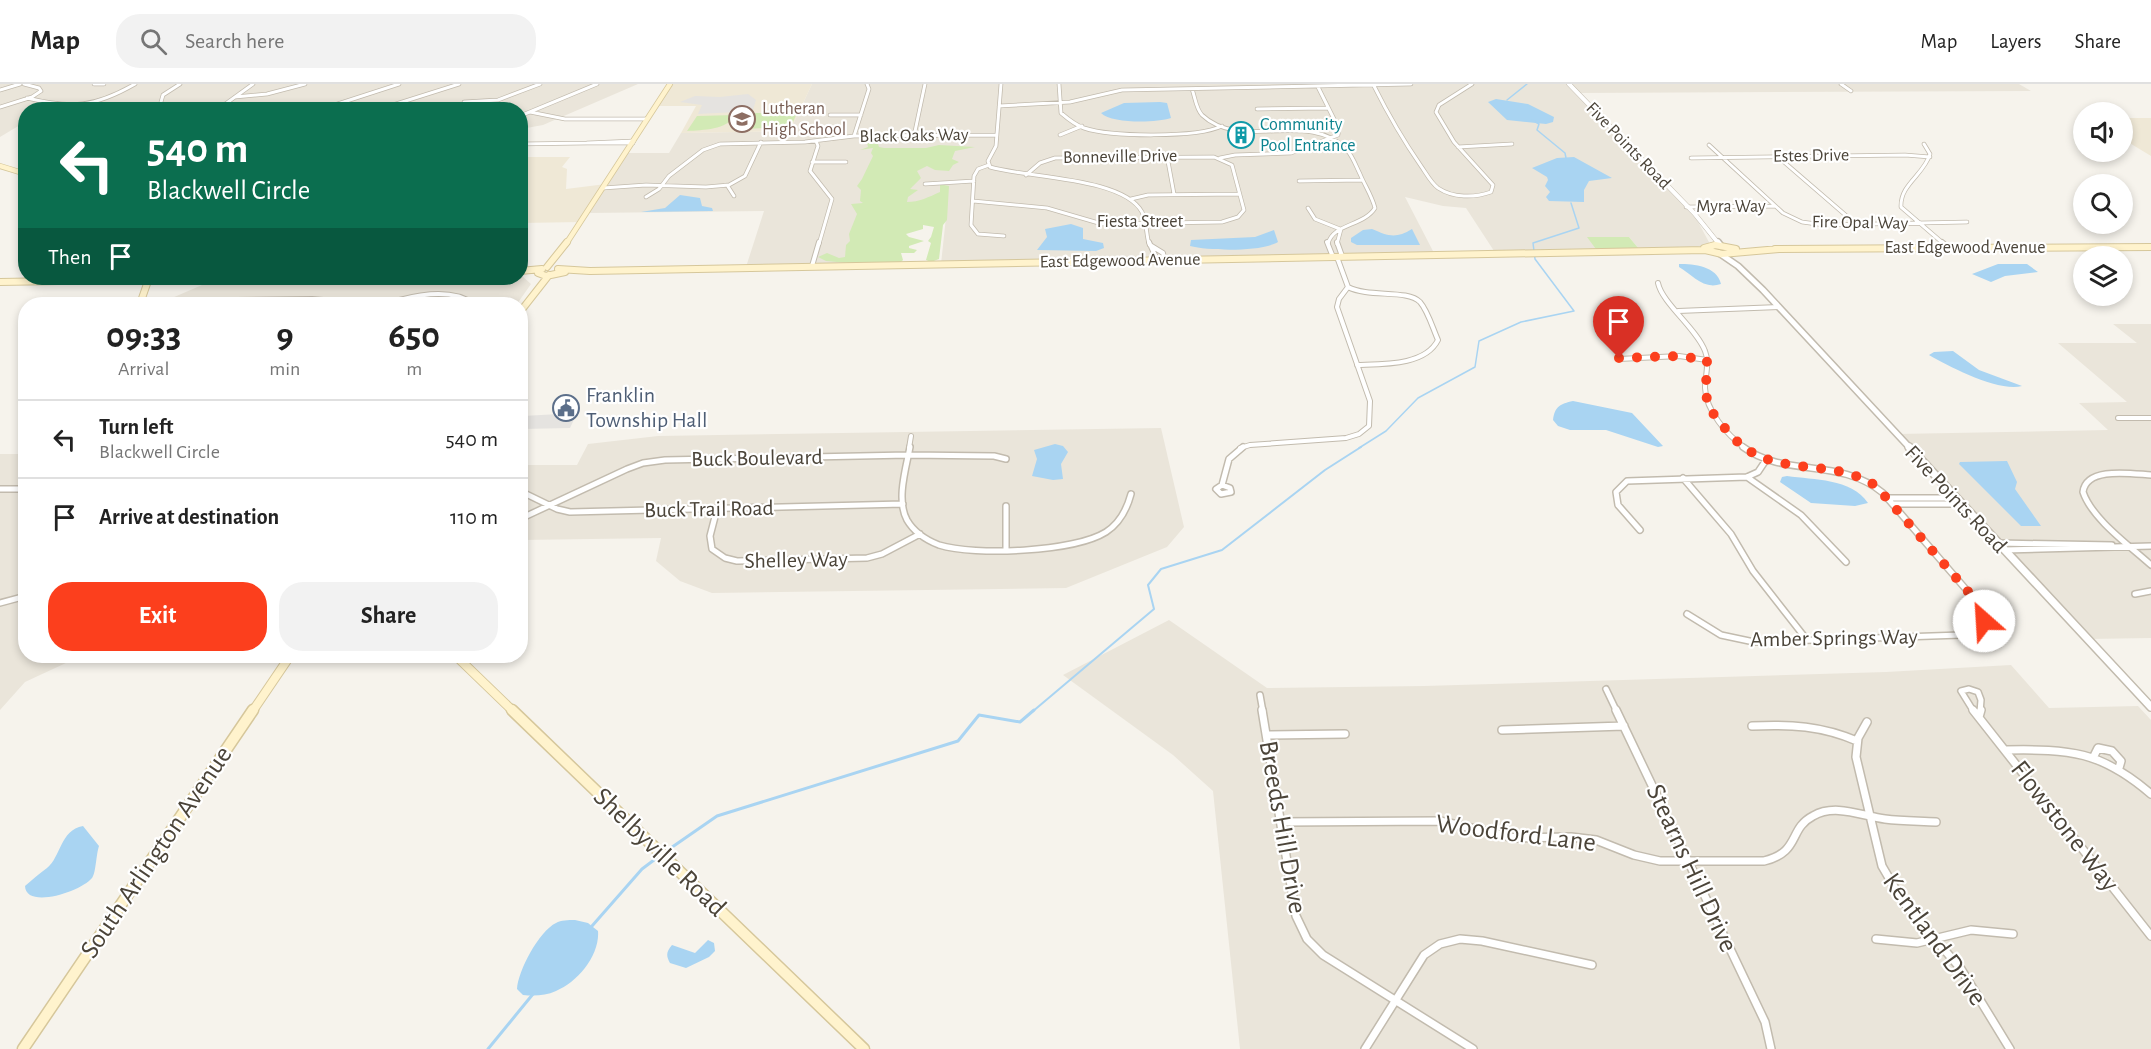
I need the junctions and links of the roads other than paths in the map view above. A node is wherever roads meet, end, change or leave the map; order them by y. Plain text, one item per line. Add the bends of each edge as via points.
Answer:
1 (20, 84) edge
2 (24, 84) edge
3 (94, 84) edge
4 (104, 84) edge
5 (135, 84) edge
6 (180, 84) edge
7 (254, 84) edge
8 (305, 84) edge
9 (399, 84) edge
10 (459, 84) edge
11 (538, 84) edge
12 (597, 84) edge
13 (670, 84) edge
14 (867, 84) edge
15 (925, 84) edge
16 (1001, 84) edge
17 (1059, 84) edge
18 (1117, 84) edge
19 (1410, 84) edge
20 (1472, 84) edge
21 (1569, 84) edge
22 (1841, 84) edge
23 (1374, 85) edge
24 (1318, 87) junction
25 (1192, 89) junction
26 (0, 90) edge
27 (1122, 90) junction
28 (1851, 91) dead end
29 (235, 97) junction
30 (27, 99) junction
31 (40, 102) edge
32 (103, 102) edge
33 (161, 102) dead end
34 (228, 102) edge
35 (344, 102) edge
36 (402, 102) edge
37 (464, 102) dead end
38 (1059, 104) junction
39 (999, 106) junction
40 (0, 107) edge
41 (1328, 108) junction
42 (1257, 109) dead end
43 (530, 112) joint
44 (830, 115) dead end
45 (861, 115) junction
46 (647, 119) junction
47 (1082, 126) junction
48 (1222, 126) junction
49 (997, 135) junction
50 (1060, 135) dead end
51 (854, 136) junction
52 (915, 136) junction
53 (1330, 139) junction
54 (816, 141) junction
55 (634, 142) junction
56 (760, 142) junction
57 (528, 144) edge
58 (724, 144) joint
59 (1512, 144) dead end
60 (1924, 144) dead end
61 (1709, 145) dead end
62 (1458, 147) junction
63 (1167, 156) junction
64 (1777, 156) junction
65 (1220, 158) junction
66 (1691, 158) dead end
67 (1723, 158) junction
68 (1930, 158) junction
69 (812, 162) junction
70 (846, 162) dead end
71 (989, 165) junction
72 (0, 166) edge
73 (18, 172) edge
74 (1026, 175) junction
75 (1362, 180) junction
76 (974, 181) junction
77 (1299, 181) dead end
78 (925, 184) dead end
79 (662, 185) junction
80 (727, 185) junction
81 (603, 188) junction
82 (1174, 194) junction
83 (1239, 194) junction
84 (734, 196) dead end
85 (646, 197) dead end
86 (1131, 199) junction
87 (973, 201) junction
88 (1775, 206) junction
89 (1686, 207) junction
90 (1308, 208) dead end
91 (1967, 222) dead end
92 (1146, 223) junction
93 (1857, 225) junction
94 (1920, 225) junction
95 (1341, 229) junction
96 (1004, 236) dead end
97 (1150, 245) junction
98 (2151, 247) edge
99 (1949, 248) junction
100 (1713, 249) junction
101 (1725, 249) junction
102 (558, 256) junction
103 (1337, 257) junction
104 (1157, 260) junction
105 (1164, 260) junction
106 (812, 266) junction
107 (528, 271) edge
108 (542, 271) junction
109 (554, 272) junction
110 (0, 282) edge
111 (18, 282) edge
112 (1658, 283) dead end
113 (539, 285) junction
114 (1348, 287) junction
115 (1763, 290) junction
116 (415, 297) edge
117 (457, 297) edge
118 (528, 301) edge
119 (1779, 307) junction
120 (1678, 311) junction
121 (1619, 358) dead end
122 (1707, 360) junction
123 (1357, 365) junction
124 (2118, 418) dead end
125 (2151, 418) edge
126 (911, 436) dead end
127 (909, 455) junction
128 (1006, 459) dead end
129 (1766, 460) junction
130 (2151, 475) edge
131 (1747, 477) junction
132 (1683, 478) junction
133 (1222, 485) dead end
134 (0, 489) edge
135 (18, 489) edge
136 (528, 493) edge
137 (1131, 494) dead end
138 (1888, 498) junction
139 (1957, 501) junction
140 (903, 504) junction
141 (1893, 504) junction
142 (548, 506) junction
143 (1006, 506) dead end
144 (717, 509) junction
145 (528, 515) edge
146 (1640, 530) dead end
147 (920, 534) junction
148 (1997, 543) junction
149 (2132, 546) junction
150 (2151, 546) edge
151 (1006, 549) junction
152 (2004, 550) junction
153 (1846, 562) dead end
154 (2151, 565) edge
155 (2151, 591) edge
156 (2135, 594) dead end
157 (18, 598) edge
158 (0, 603) edge
159 (1687, 614) dead end
160 (1983, 624) joint
161 (1807, 640) junction
162 (285, 663) edge
163 (463, 663) edge
164 (1606, 689) dead end
165 (1260, 695) dead end
166 (2151, 707) edge
167 (1979, 717) junction
168 (1867, 722) dead end
169 (1624, 726) junction
170 (1752, 726) dead end
171 (1502, 730) dead end
172 (1345, 734) dead end
173 (1267, 735) junction
174 (1857, 741) junction
175 (2006, 750) junction
176 (2094, 756) junction
177 (2118, 768) junction
178 (2151, 794) edge
179 (1869, 816) junction
180 (1281, 822) junction
181 (1936, 822) dead end
182 (1689, 862) junction
183 (2013, 934) dead end
184 (2151, 936) edge
185 (1936, 938) junction
186 (1876, 939) dead end
187 (1592, 965) dead end
188 (1396, 1000) junction
189 (23, 1049) edge
190 (864, 1049) edge
191 (1365, 1049) edge
192 (1473, 1049) edge
193 (1771, 1049) edge
194 (2010, 1049) edge

1 - 26 street
2 - 30 street via 41,90
3 - 4 street
5 - 32 street
6 - 33 street via 164,95
7 - 29 street
8 - 29 street via 264,95
9 - 35 street
10 - 36 street
11 - 37 street via 505,98
12 - 43 street
13 - 46 main road
14 - 45 street
15 - 52 street
16 - 39 street
17 - 38 street
18 - 27 street
19 - 23 street
20 - 62 street via 1436,109 1444,129
21 - 89 street, Five Points Road
22 - 28 street
23 - 24 street
23 - 62 street via 1397,132 1435,186 1450,194 1486,195 1494,188
24 - 25 street
24 - 41 street
25 - 27 street
25 - 48 street via 1200,113
27 - 38 street
29 - 34 street
30 - 31 street
30 - 40 street
38 - 39 street
38 - 47 street via 1063,116
39 - 49 street
41 - 42 street
41 - 53 street via 1340,131
43 - 46 street via 563,119
44 - 45 street
45 - 51 street
46 - 55 main road
47 - 48 street via 1131,133 1204,132
47 - 50 street
48 - 53 street via 1298,131
49 - 52 street, Black Oaks Way
49 - 71 street
51 - 52 street, Black Oaks Way
51 - 54 street, Black Oaks Way
53 - 65 street, Bonneville Drive via 1287,154
53 - 75 street via 1347,150
54 - 56 street, Black Oaks Way
54 - 69 street
55 - 57 street
55 - 81 main road
56 - 58 street, Black Oaks Way
56 - 80 street via 746,176
58 - 79 street via 703,150
59 - 62 street
60 - 68 street
61 - 67 street, Fire Opal Way
63 - 65 street, Bonneville Drive
63 - 74 street, Bonneville Drive via 1055,158 1040,163
63 - 82 street
64 - 67 street, Estes Drive
64 - 68 street, Estes Drive via 1905,154
64 - 93 street
65 - 83 street via 1232,165
66 - 67 street, Estes Drive
67 - 88 street, Fire Opal Way
68 - 94 street via 1899,201
69 - 70 street
69 - 106 street via 810,172 832,199
71 - 74 street
71 - 76 street via 978,170
72 - 73 main road
74 - 86 street via 1105,189
75 - 77 street
75 - 95 street via 1375,210 1366,219
76 - 78 street
76 - 87 street
79 - 80 street
79 - 81 street
79 - 85 street
80 - 84 street
81 - 102 main road
82 - 83 street
82 - 86 street
83 - 92 street, Fiesta Street via 1244,210 1238,217 1222,222
86 - 92 street via 1143,212
87 - 92 street, Fiesta Street via 1009,201 1060,211 1092,223
87 - 96 street via 974,231 983,236
88 - 89 street, Myra Way
88 - 93 street, Fire Opal Way via 1802,222
89 - 100 street
89 - 101 street
90 - 95 street via 1315,219
91 - 94 street, Fire Opal Way
92 - 97 street
93 - 94 street, Fire Opal Way
94 - 99 street
95 - 103 street
95 - 103 street via 1330,235 1327,242
97 - 104 street
97 - 105 street via 1163,254
98 - 99 main road, East Edgewood Avenue
99 - 101 main road, East Edgewood Avenue
100 - 101 main road
100 - 101 main road
100 - 103 main road, East Edgewood Avenue
100 - 115 street via 1741,267
101 - 115 street
102 - 108 main road
102 - 109 main road
103 - 105 main road, East Edgewood Avenue
103 - 114 street
104 - 105 main road, East Edgewood Avenue
104 - 106 main road, East Edgewood Avenue
106 - 109 main road, East Edgewood Avenue
107 - 108 main road
108 - 109 main road
108 - 109 main road
108 - 113 main road
109 - 113 main road
110 - 111 main road
112 - 120 street via 1660,292
113 - 118 main road
114 - 123 street via 1337,307
114 - 123 street via 1365,294 1418,300 1438,340 1435,346 1406,363
115 - 119 street, Five Points Road
116 - 117 street
119 - 120 street
119 - 139 street, Five Points Road
120 - 122 street via 1703,347
121 - 122 street via 1679,356
122 - 129 street via 1705,393 1711,410 1742,447
123 - 133 street via 1370,401 1368,427 1346,438 1237,448 1229,457
124 - 125 street
126 - 127 street
127 - 128 street, Buck Boulevard
127 - 140 street
127 - 142 street, Buck Boulevard via 643,463
129 - 131 street via 1758,472
129 - 138 street via 1850,473 1871,483
130 - 149 street via 2102,476 2083,486 2083,496 2091,508
131 - 132 street
131 - 153 street via 1803,514
132 - 146 street via 1636,479 1620,486 1615,495 1617,503
132 - 161 street via 1731,534 1753,572
134 - 135 street
136 - 142 street, Buck Trail Road
137 - 151 street via 1118,522 1095,538 1060,548
138 - 139 street
138 - 141 street
139 - 141 street
139 - 148 street, Five Points Road
140 - 144 street, Buck Trail Road
140 - 147 street via 908,522
141 - 160 street via 1978,603 1984,615
142 - 144 street, Buck Trail Road via 570,512
142 - 145 street, Buck Boulevard
143 - 151 street
144 - 147 street, Shelley Way via 710,546 718,555 737,561 867,558
147 - 151 street via 952,548
148 - 149 street
148 - 152 street, Five Points Road
149 - 150 street
149 - 152 street
149 - 154 street
152 - 166 street, Five Points Road
155 - 156 street
157 - 158 street
159 - 161 street, Amber Springs Way via 1736,640
160 - 161 street, Amber Springs Way via 1974,632 1961,635
162 - 189 main road, South Arlington Avenue
163 - 190 main road, Shelbyville Road
164 - 169 street, Stearns Hill Drive
165 - 173 street, Breeds Hill Drive
167 - 167 street, Flowstone Way via 1981,696 1970,689 1961,691
167 - 175 street, Flowstone Way
168 - 174 street
169 - 171 street
169 - 182 street, Stearns Hill Drive
170 - 174 street via 1806,724
172 - 173 street
173 - 180 street, Breeds Hill Drive
174 - 179 street, Kentland Drive via 1857,760
175 - 176 street via 2059,749
175 - 184 street, Flowstone Way
176 - 177 street
176 - 177 street via 2098,748 2110,750 2120,757
177 - 178 street
179 - 181 street, Woodford Lane
179 - 182 street, Woodford Lane via 1839,810 1817,813 1804,822 1788,851 1769,860
179 - 185 street, Kentland Drive via 1888,878 1903,902
180 - 182 street, Woodford Lane via 1440,821 1515,838 1596,840 1651,860
180 - 188 street, Breeds Hill Drive via 1296,916 1305,935 1323,955
182 - 193 street, Stearns Hill Drive via 1765,1022
183 - 185 street via 1971,930
185 - 186 street via 1917,943
185 - 194 street, Kentland Drive via 1961,969
187 - 188 street via 1482,941 1451,940 1424,956
188 - 191 street
188 - 192 street, Breeds Hill Drive

